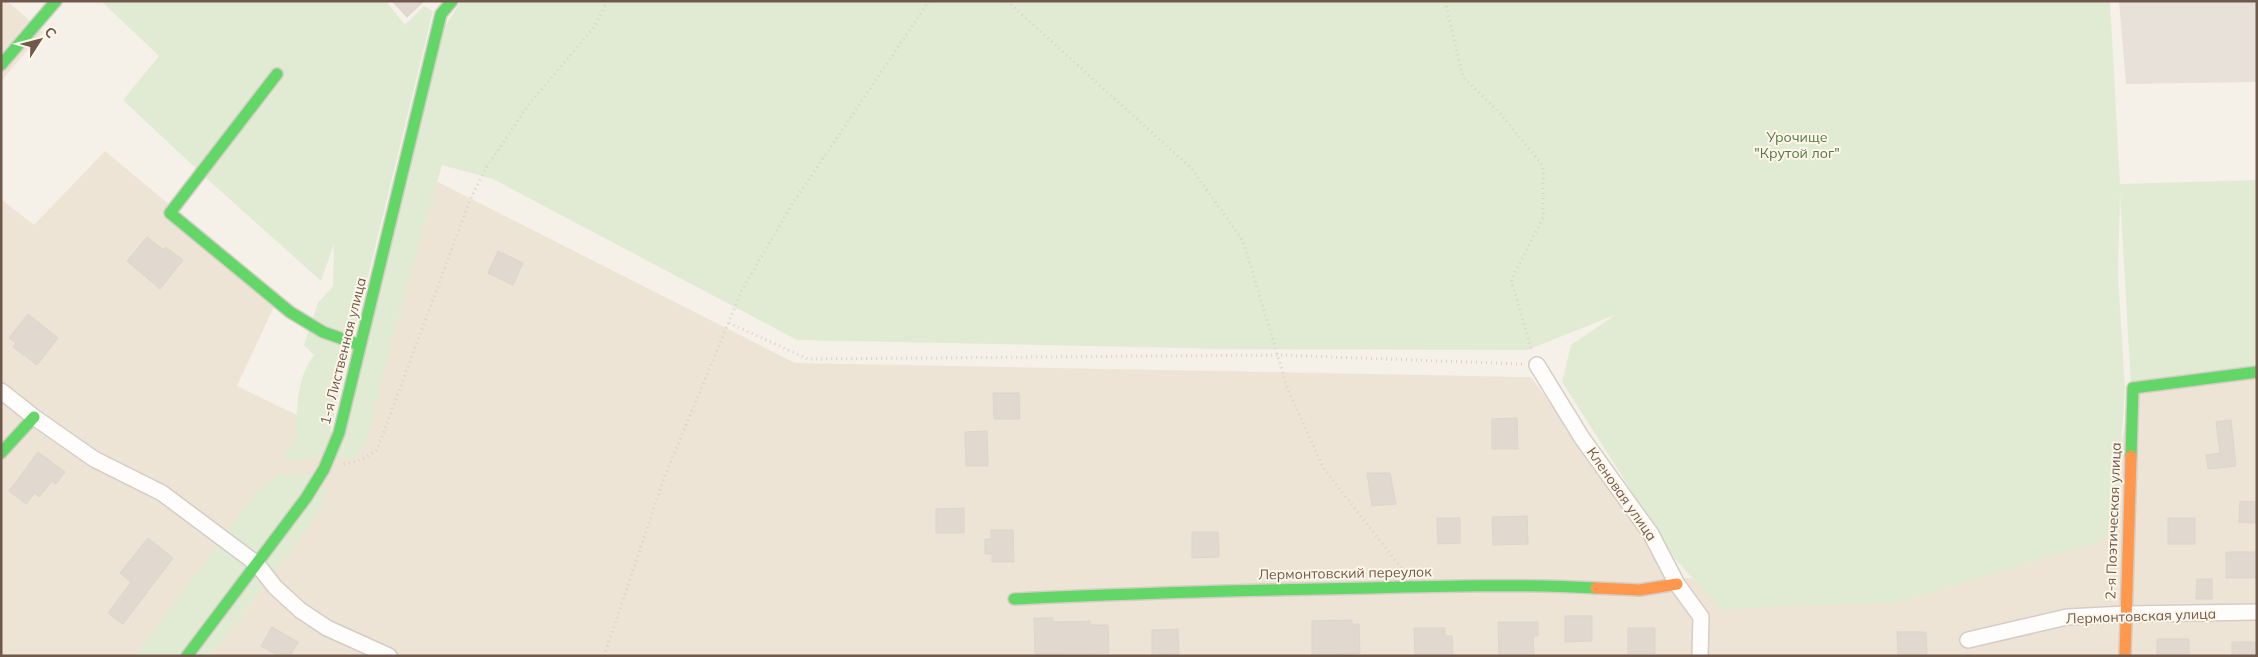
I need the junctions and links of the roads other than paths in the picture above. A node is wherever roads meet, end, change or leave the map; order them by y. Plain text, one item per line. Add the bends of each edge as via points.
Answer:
1 (56, 1) edge
2 (452, 1) edge
3 (1, 65) edge
4 (277, 74) dead end
5 (360, 345) junction
6 (1537, 365) road end
7 (2257, 372) edge
8 (1, 392) edge
9 (34, 417) junction
10 (1, 453) edge
11 (257, 564) junction
12 (1677, 584) junction
13 (1014, 599) dead end
14 (2257, 612) edge
15 (2125, 614) junction
16 (1968, 640) dead end
17 (188, 656) edge
18 (389, 656) edge
19 (1700, 656) edge
20 (2125, 656) edge

1 - 3 street
2 - 5 street, 1-я Лиственная улица via 441,14
4 - 5 street via 170,213 290,312 323,332
5 - 11 street, 1-я Лиственная улица via 339,433 324,469
6 - 12 street, Кленовая улица via 1582,438 1651,534
7 - 15 street, 2-я Поэтическая улица via 2133,388
8 - 9 street
9 - 10 street
9 - 11 street via 94,459 162,493
11 - 17 street, 1-я Лиственная улица
11 - 18 street via 274,587 300,610 327,628
12 - 13 street, Лермонтовский переулок via 1640,590 1560,586 1409,587 1171,591
12 - 19 street, Кленовая улица via 1701,617
14 - 15 street, Лермонтовская улица
15 - 16 street, Лермонтовская улица via 2068,616
15 - 20 street, 2-я Поэтическая улица

